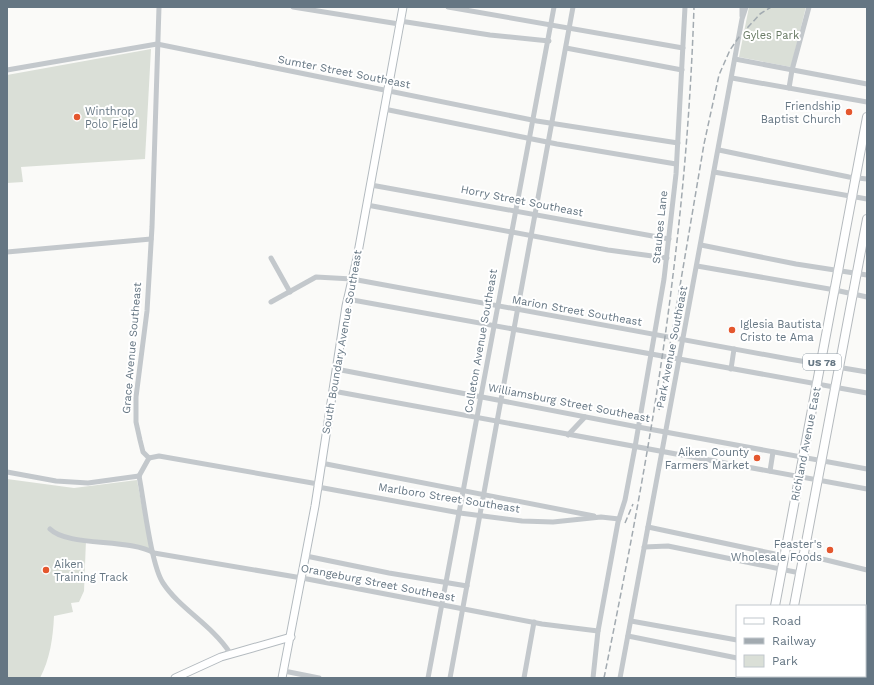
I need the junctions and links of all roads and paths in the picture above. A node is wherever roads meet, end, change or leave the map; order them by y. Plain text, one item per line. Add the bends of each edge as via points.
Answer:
1 (159, 7) edge
2 (292, 7) edge
3 (402, 7) edge
4 (448, 7) edge
5 (554, 7) edge
6 (573, 7) edge
7 (685, 7) edge
8 (742, 7) edge
9 (746, 7) edge
10 (809, 7) edge
11 (316, 9) edge
12 (742, 19) junction
13 (400, 22) junction
14 (551, 26) junction
15 (569, 28) junction
16 (549, 41) junction
17 (157, 44) junction
18 (566, 48) junction
19 (683, 48) junction
20 (735, 60) junction
21 (7, 70) edge
22 (682, 70) junction
23 (792, 70) junction
24 (732, 78) junction
25 (867, 84) edge
26 (789, 88) junction
27 (387, 92) junction
28 (867, 102) edge
29 (384, 109) junction
30 (867, 117) edge
31 (533, 120) junction
32 (552, 123) junction
33 (529, 138) junction
34 (548, 142) junction
35 (678, 143) junction
36 (718, 150) junction
37 (676, 164) junction
38 (714, 172) junction
39 (856, 178) junction
40 (867, 179) edge
41 (370, 185) junction
42 (853, 196) junction
43 (867, 199) edge
44 (367, 205) junction
45 (515, 211) junction
46 (536, 214) junction
47 (867, 219) edge
48 (511, 232) junction
49 (532, 235) junction
50 (669, 238) junction
51 (151, 240) junction
52 (701, 245) junction
53 (7, 252) edge
54 (271, 258) dead end
55 (667, 258) junction
56 (697, 266) junction
57 (838, 271) junction
58 (857, 273) junction
59 (867, 275) edge
60 (352, 279) junction
61 (835, 290) junction
62 (290, 292) junction
63 (853, 294) junction
64 (867, 297) edge
65 (347, 299) junction
66 (271, 302) dead end
67 (497, 306) junction
68 (518, 310) junction
69 (493, 325) junction
70 (514, 329) junction
71 (655, 335) junction
72 (683, 339) junction
73 (734, 349) junction
74 (651, 353) junction
75 (680, 360) junction
76 (821, 364) junction
77 (839, 366) junction
78 (336, 369) junction
79 (730, 369) junction
80 (867, 372) edge
81 (817, 384) junction
82 (835, 387) junction
83 (333, 391) junction
84 (867, 393) edge
85 (481, 396) junction
86 (502, 400) junction
87 (585, 417) junction
88 (477, 418) junction
89 (497, 422) junction
90 (638, 427) junction
91 (666, 432) junction
92 (568, 435) junction
93 (635, 447) junction
94 (662, 452) junction
95 (774, 452) junction
96 (149, 458) junction
97 (804, 458) junction
98 (821, 460) junction
99 (321, 463) junction
100 (867, 469) edge
101 (770, 471) junction
102 (7, 472) edge
103 (139, 476) junction
104 (800, 477) junction
105 (818, 480) junction
106 (318, 486) junction
107 (867, 489) edge
108 (463, 492) junction
109 (484, 496) junction
110 (460, 512) junction
111 (481, 516) junction
112 (601, 517) junction
113 (619, 518) junction
114 (648, 527) junction
115 (50, 529) dead end
116 (644, 547) junction
117 (757, 550) junction
118 (154, 553) junction
119 (784, 555) junction
120 (804, 555) junction
121 (306, 556) junction
122 (754, 564) junction
123 (781, 570) junction
124 (867, 570) edge
125 (800, 573) junction
126 (302, 578) junction
127 (446, 582) junction
128 (467, 586) junction
129 (442, 605) junction
130 (775, 605) edge
131 (794, 605) edge
132 (462, 610) junction
133 (631, 621) junction
134 (534, 622) junction
135 (598, 631) junction
136 (628, 636) junction
137 (291, 637) junction
138 (736, 640) edge
139 (230, 653) junction
140 (736, 658) edge
141 (283, 674) edge
142 (175, 678) edge
143 (319, 678) edge
144 (428, 678) edge
145 (450, 678) edge
146 (524, 678) edge
147 (593, 678) edge
148 (620, 678) edge

1 - 17 street, Grace Avenue Southeast
2 - 11 street
3 - 13 street, South Boundary Avenue Southeast
4 - 14 street
5 - 14 street, Colleton Avenue Southeast
6 - 15 street
7 - 19 street, Staubes Lane
8 - 12 street, Park Avenue Southeast
9 - 12 street, Park Avenue Southeast
10 - 23 street
11 - 13 street
12 - 20 street, Park Avenue Southeast
13 - 16 street
13 - 27 street, South Boundary Avenue Southeast
14 - 15 street
14 - 16 street, Colleton Avenue Southeast
15 - 18 street
15 - 19 street
16 - 31 street, Colleton Avenue Southeast
17 - 21 street, Sumter Street Southeast
17 - 27 street, Sumter Street Southeast
17 - 51 street, Grace Avenue Southeast
18 - 22 street
18 - 32 street
19 - 22 street, Staubes Lane
20 - 23 street
20 - 24 street, Park Avenue Southeast
22 - 35 street, Staubes Lane
23 - 25 street
23 - 26 street
24 - 26 street
24 - 36 street, Park Avenue Southeast
26 - 28 street
27 - 29 street, South Boundary Avenue Southeast
27 - 31 street, Sumter Street Southeast
29 - 33 street
29 - 41 street, South Boundary Avenue Southeast
30 - 39 main road, Richland Avenue East / US 78
31 - 32 street, Sumter Street Southeast
31 - 33 street, Colleton Avenue Southeast
32 - 34 street
32 - 35 street, Sumter Street Southeast
33 - 34 street
33 - 45 street, Colleton Avenue Southeast
34 - 37 street
34 - 46 street
35 - 37 street, Staubes Lane
36 - 38 street, Park Avenue Southeast
36 - 39 street
37 - 50 street, Staubes Lane
38 - 42 street
38 - 52 street, Park Avenue Southeast
39 - 40 street
39 - 42 main road, Richland Avenue East / US 78
41 - 44 street, South Boundary Avenue Southeast
41 - 45 street, Horry Street Southeast
42 - 43 street
42 - 57 main road, Richland Avenue East / US 78
44 - 48 street
44 - 60 street, South Boundary Avenue Southeast
45 - 46 street, Horry Street Southeast
45 - 48 street, Colleton Avenue Southeast
46 - 49 street
46 - 50 street, Horry Street Southeast
47 - 58 main road, Richland Avenue East / US 78
48 - 49 street
48 - 67 street, Colleton Avenue Southeast
49 - 55 street
49 - 68 street
50 - 55 street, Staubes Lane
51 - 53 street
51 - 96 street, Grace Avenue Southeast via 147,311 136,408 143,452
52 - 56 street, Park Avenue Southeast
52 - 57 street
54 - 62 street
55 - 71 street, Staubes Lane
56 - 61 street
56 - 72 street, Park Avenue Southeast
57 - 58 street
57 - 61 main road, Richland Avenue East / US 78
58 - 59 street
58 - 63 main road, Richland Avenue East / US 78
60 - 62 street, Marion Street Southeast via 316,277
60 - 65 street, South Boundary Avenue Southeast
60 - 67 street, Marion Street Southeast
61 - 63 street
61 - 76 main road, Richland Avenue East / US 78
62 - 66 street, Marion Street Southeast
63 - 64 street
63 - 77 main road, Richland Avenue East / US 78
65 - 69 street
65 - 78 street, South Boundary Avenue Southeast
67 - 68 street, Marion Street Southeast
67 - 69 street, Colleton Avenue Southeast
68 - 70 street
68 - 71 street, Marion Street Southeast
69 - 70 street
69 - 85 street, Colleton Avenue Southeast
70 - 74 street
70 - 86 street
71 - 72 street, Marion Street Southeast
71 - 74 street, Staubes Lane
72 - 73 street, Marion Street Southeast
72 - 75 street, Park Avenue Southeast
73 - 76 street, Marion Street Southeast
73 - 79 street
74 - 75 street
74 - 90 street, Staubes Lane
75 - 79 street
75 - 91 street, Park Avenue Southeast
76 - 77 street, Marion Street Southeast
76 - 81 main road, Richland Avenue East / US 78
77 - 80 street, Marion Street Southeast
77 - 82 main road, Richland Avenue East / US 78
78 - 83 street, South Boundary Avenue Southeast
78 - 85 street, Williamsburg Street Southeast
79 - 81 street
81 - 82 street
81 - 97 main road, Richland Avenue East / US 78
82 - 84 street
82 - 98 main road, Richland Avenue East / US 78
83 - 88 street
83 - 99 street, South Boundary Avenue Southeast
85 - 86 street, Williamsburg Street Southeast
85 - 88 street, Colleton Avenue Southeast
86 - 87 street, Williamsburg Street Southeast
86 - 89 street
87 - 90 street, Williamsburg Street Southeast
87 - 92 street
88 - 89 street
88 - 108 street, Colleton Avenue Southeast
89 - 92 street
89 - 109 street
90 - 91 street, Williamsburg Street Southeast
90 - 93 street, Staubes Lane
91 - 94 street, Park Avenue Southeast
91 - 95 street, Williamsburg Street Southeast
92 - 93 street
93 - 94 street
93 - 113 street
94 - 101 street
94 - 114 street, Park Avenue Southeast
95 - 97 street, Williamsburg Street Southeast
95 - 101 street
96 - 103 street
96 - 106 street, Marlboro Street Southeast via 159,456
97 - 98 street, Williamsburg Street Southeast
97 - 104 main road, Richland Avenue East / US 78
98 - 100 street, Williamsburg Street Southeast
98 - 105 main road, Richland Avenue East / US 78
99 - 106 street, South Boundary Avenue Southeast
99 - 108 street, Marlboro Street Southeast
101 - 104 street
102 - 103 street via 82,483
103 - 118 street
104 - 105 street
104 - 119 main road, Richland Avenue East / US 78
105 - 107 street
105 - 120 main road, Richland Avenue East / US 78
106 - 110 street, Marlboro Street Southeast
106 - 121 street, South Boundary Avenue Southeast
108 - 109 street, Marlboro Street Southeast
108 - 110 street, Colleton Avenue Southeast
109 - 111 street
109 - 112 street, Marlboro Street Southeast
110 - 111 street, Marlboro Street Southeast
110 - 127 street, Colleton Avenue Southeast
111 - 112 street, Marlboro Street Southeast via 553,522
111 - 128 street
112 - 113 street, Marlboro Street Southeast
113 - 135 street
114 - 116 street, Park Avenue Southeast
114 - 117 street
115 - 118 street, Orangeburg Street Southeast via 65,537 118,544
116 - 122 street via 668,546
116 - 133 street, Park Avenue Southeast
117 - 119 street
117 - 122 street
118 - 126 street, Orangeburg Street Southeast
118 - 139 street via 163,584 212,631
119 - 120 street
119 - 123 main road, Richland Avenue East / US 78
120 - 124 street
120 - 125 main road, Richland Avenue East / US 78
121 - 126 street, South Boundary Avenue Southeast
121 - 127 street, Orangeburg Street Southeast
122 - 123 street
123 - 125 street
123 - 130 main road, Richland Avenue East / US 78
125 - 131 main road, Richland Avenue East / US 78
126 - 129 street, Orangeburg Street Southeast
126 - 137 street, South Boundary Avenue Southeast
127 - 128 street, Orangeburg Street Southeast
127 - 129 street, Colleton Avenue Southeast
128 - 132 street
129 - 132 street, Orangeburg Street Southeast
129 - 144 street, Colleton Avenue Southeast
132 - 134 street, Orangeburg Street Southeast
132 - 145 street
133 - 136 street, Park Avenue Southeast
133 - 138 street
134 - 135 street, Orangeburg Street Southeast
134 - 146 street
135 - 147 street
136 - 140 street
136 - 148 street, Park Avenue Southeast
137 - 139 street
137 - 141 street, South Boundary Avenue Southeast
139 - 142 street
141 - 143 street

